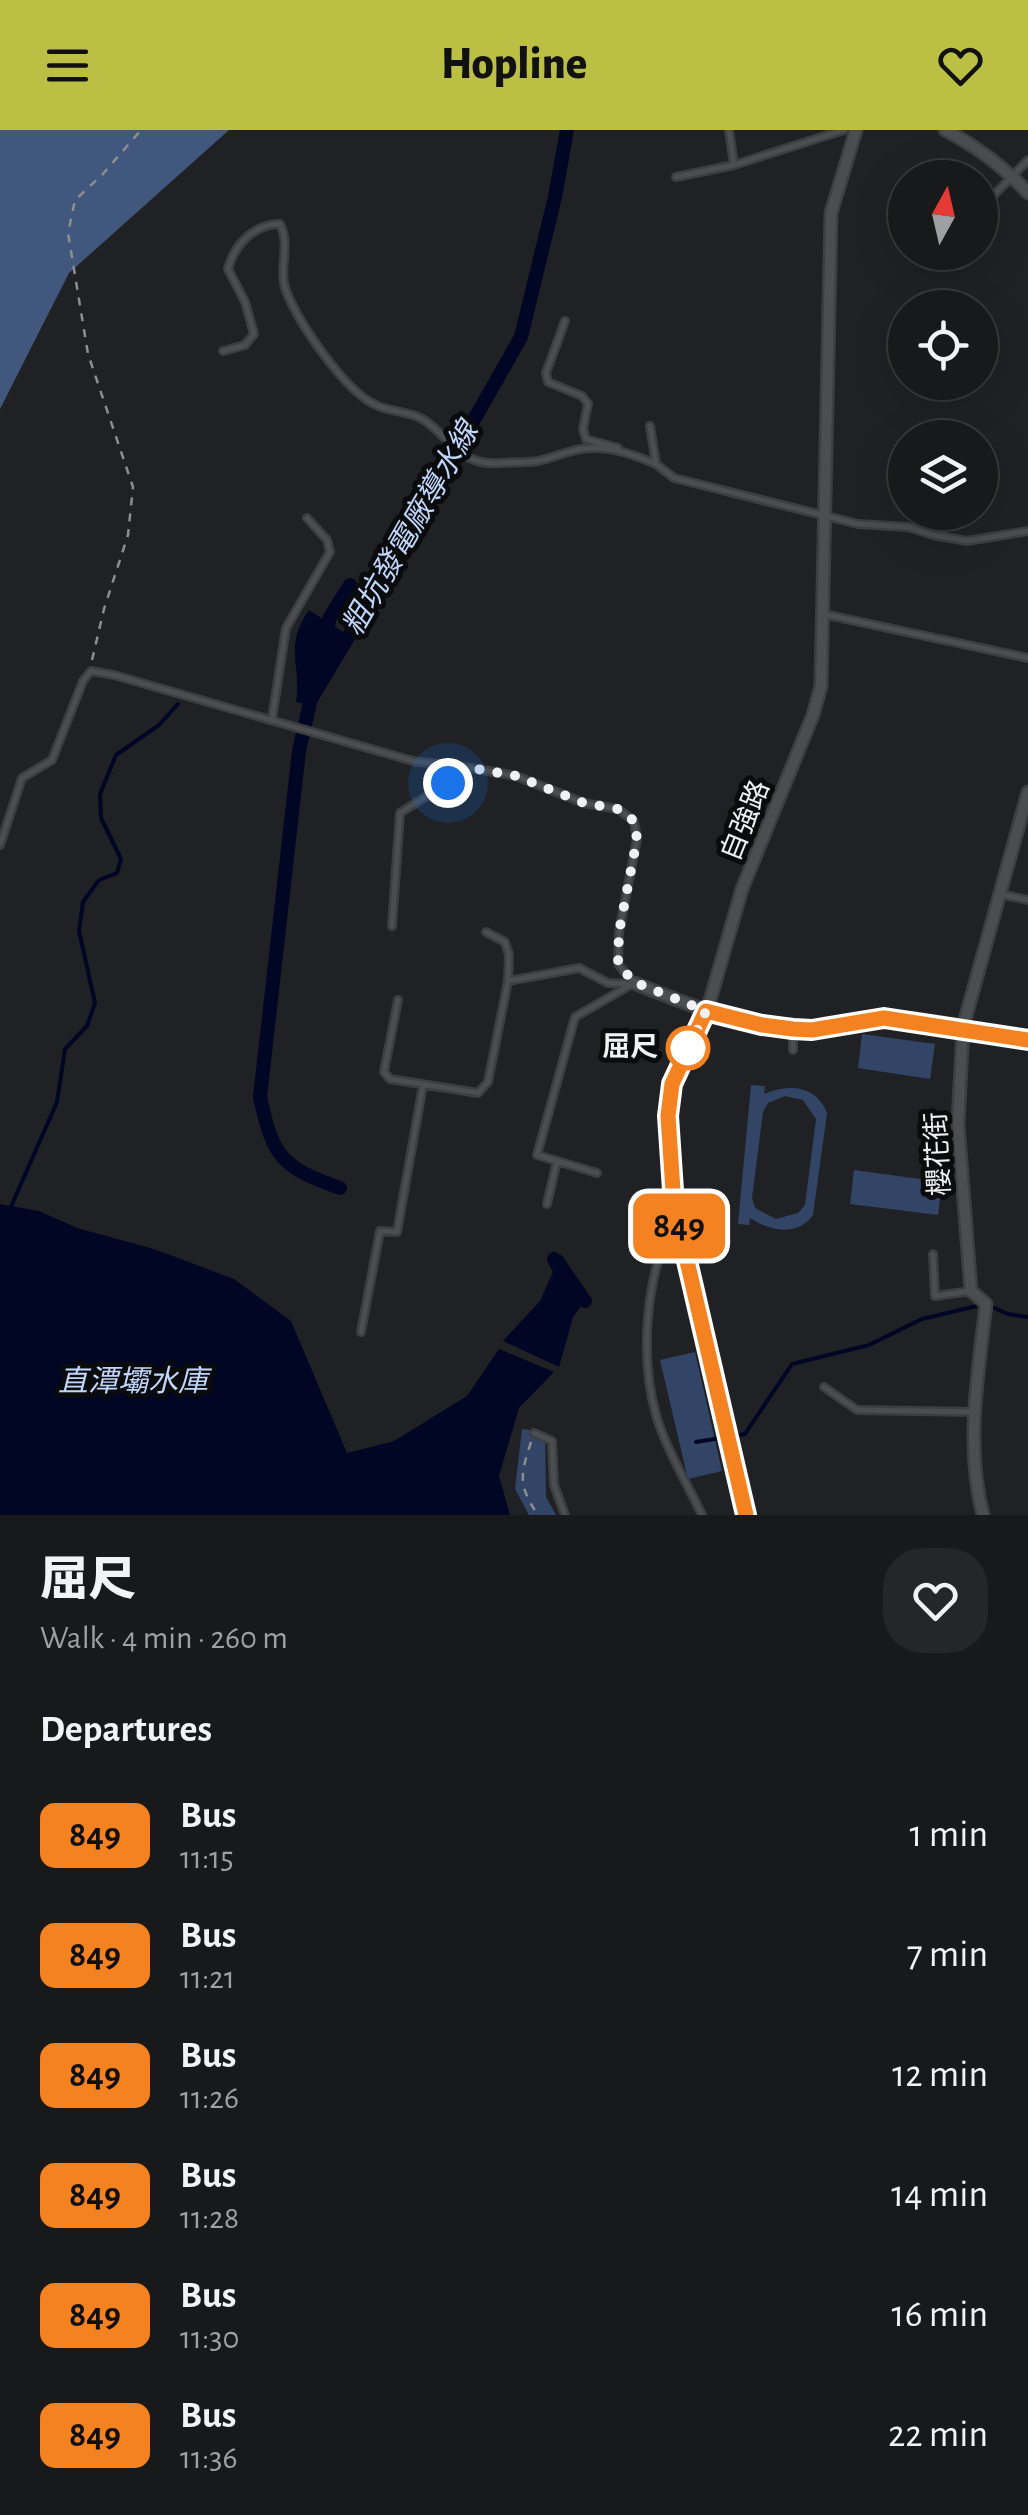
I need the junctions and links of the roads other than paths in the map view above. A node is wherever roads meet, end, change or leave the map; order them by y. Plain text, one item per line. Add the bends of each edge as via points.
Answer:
1 (729, 130) edge
2 (844, 130) edge
3 (856, 130) edge
4 (947, 130) edge
5 (1028, 160) edge
6 (734, 164) junction
7 (1012, 175) junction
8 (676, 177) dead end
9 (998, 192) edge
10 (1028, 193) edge
11 (564, 320) dead end
12 (223, 350) dead end
13 (650, 426) dead end
14 (626, 451) junction
15 (656, 464) junction
16 (824, 514) junction
17 (308, 518) dead end
18 (1028, 532) edge
19 (823, 614) junction
20 (1028, 658) edge
21 (272, 719) junction
22 (472, 768) junction
23 (1028, 792) edge
24 (0, 845) edge
25 (1000, 894) junction
26 (1028, 900) edge
27 (392, 926) dead end
28 (486, 932) dead end
29 (508, 981) junction
30 (632, 984) junction
31 (398, 1000) dead end
32 (706, 1011) junction
33 (963, 1027) junction
34 (793, 1029) junction
35 (1028, 1040) edge
36 (793, 1050) dead end
37 (424, 1085) junction
38 (557, 1161) junction
39 (597, 1173) dead end
40 (547, 1204) dead end
41 (676, 1214) junction
42 (932, 1254) dead end
43 (971, 1290) junction
44 (361, 1332) dead end
45 (824, 1387) dead end
46 (974, 1412) junction
47 (534, 1433) road end
48 (566, 1515) edge
49 (702, 1515) edge
50 (746, 1515) edge
51 (983, 1515) edge

1 - 6 lane
2 - 6 lane
3 - 16 street, 自強路 via 831,214
4 - 7 street
5 - 7 lane
6 - 8 lane
7 - 9 lane
7 - 10 street
11 - 14 lane via 548,382 588,404 586,439
12 - 14 lane via 245,345 254,334 228,270 231,256 250,234 280,224 289,297 362,398 411,413 466,458 489,464 588,448
13 - 15 lane
14 - 15 lane
15 - 16 lane via 674,478
16 - 18 lane via 967,540
16 - 19 street, 自強路
17 - 21 lane via 330,552 286,628
19 - 20 lane
19 - 32 street, 自強路 via 821,686 813,716 742,889
21 - 22 lane via 414,760
21 - 24 lane via 91,671 52,760 22,778
22 - 27 lane via 400,813
22 - 30 lane via 618,809 634,821 618,964
23 - 25 street, 櫻花街
25 - 26 lane
25 - 33 street, 櫻花街
28 - 29 lane via 505,942
29 - 30 lane via 579,968 608,982
29 - 37 lane via 488,1082 478,1093
30 - 32 street
30 - 38 lane via 575,1017 537,1155
31 - 37 lane via 384,1072
32 - 34 street
32 - 41 lane, 自強路 via 672,1084
33 - 34 street via 884,1018
33 - 35 street
33 - 43 street, 櫻花街 via 958,1124
34 - 36 lane
37 - 44 lane via 398,1232 380,1230
38 - 39 lane
38 - 40 lane
41 - 49 lane via 654,1274 650,1386 658,1420
41 - 50 lane, 自強路
42 - 43 lane via 935,1296
43 - 46 street, 櫻花街 via 986,1304
45 - 46 lane via 856,1410
46 - 51 street, 櫻花街 via 974,1480
47 - 48 lane via 552,1441 554,1485

